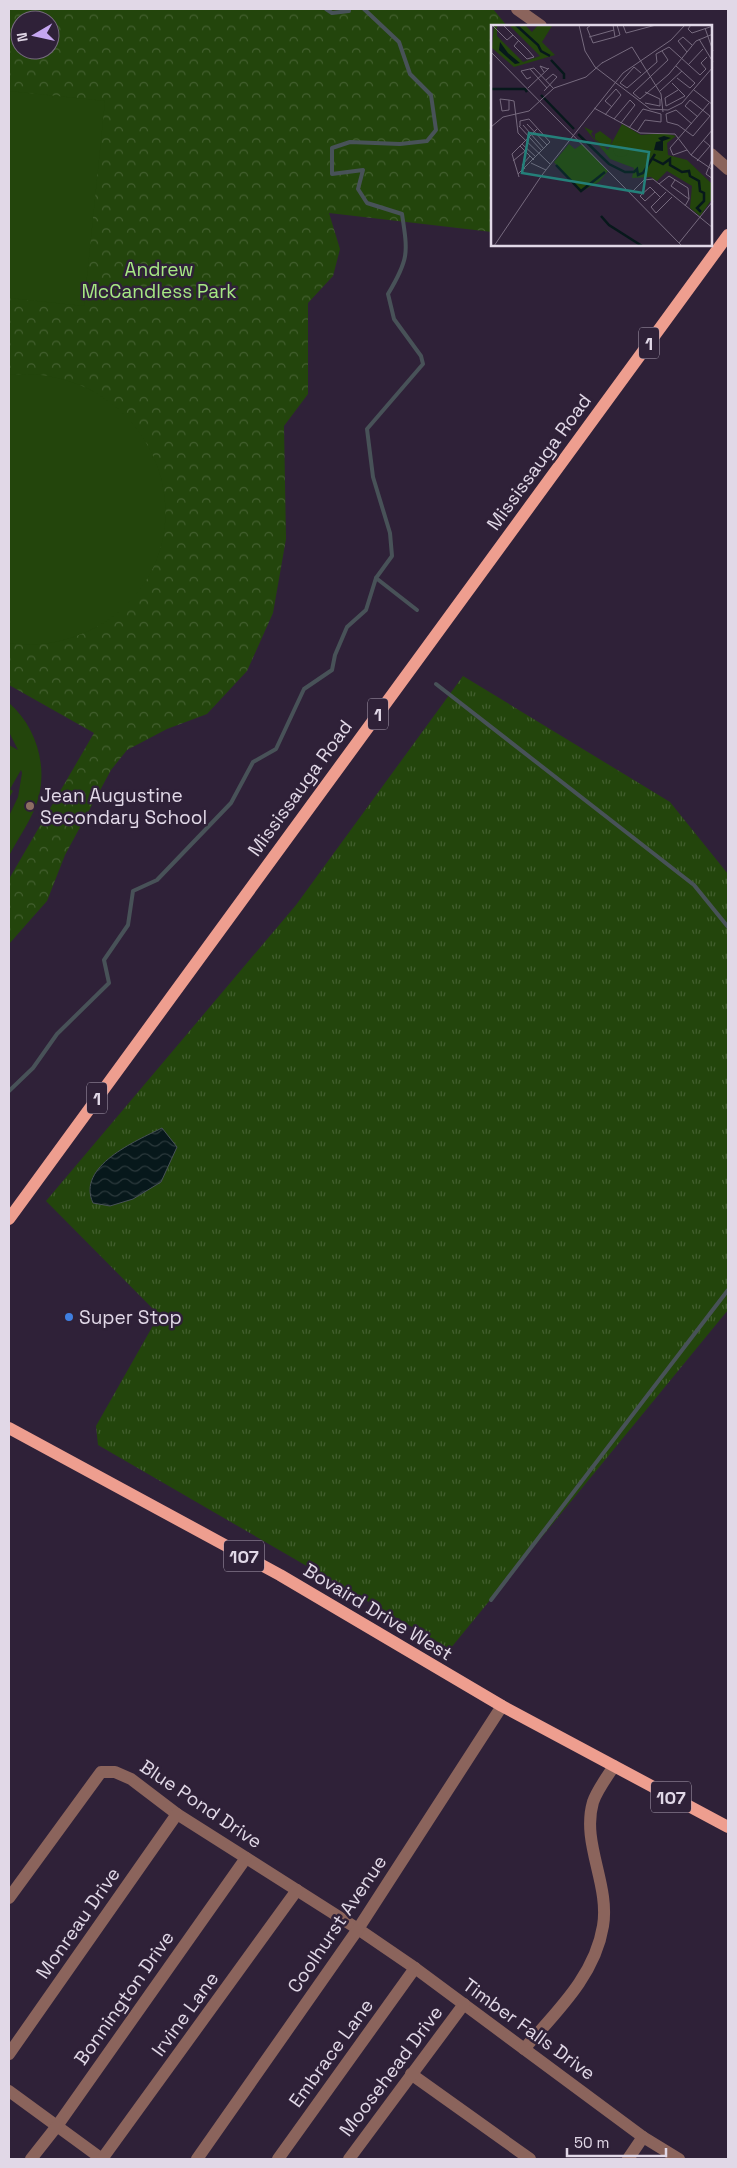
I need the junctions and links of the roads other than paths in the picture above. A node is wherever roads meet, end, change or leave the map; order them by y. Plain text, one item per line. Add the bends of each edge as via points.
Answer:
1 (517, 9) edge
2 (540, 25) edge
3 (712, 155) edge
4 (728, 169) edge
5 (728, 235) edge
6 (9, 1219) edge
7 (9, 1428) edge
8 (502, 1706) junction
9 (614, 1766) junction
10 (177, 1814) junction
11 (728, 1827) edge
12 (246, 1858) junction
13 (297, 1890) junction
14 (9, 1898) edge
15 (358, 1929) junction
16 (415, 1968) junction
17 (464, 2004) junction
18 (524, 2049) junction
19 (9, 2054) edge
20 (411, 2074) junction
21 (9, 2091) edge
22 (57, 2126) junction
23 (643, 2137) junction
24 (31, 2159) edge
25 (102, 2159) edge
26 (197, 2159) edge
27 (278, 2159) edge
28 (349, 2159) edge
29 (530, 2159) edge
30 (628, 2159) edge
31 (679, 2159) edge

1 - 2 street
3 - 4 street
5 - 6 main road, Mississauga Road / 1
7 - 8 main road, Bovaird Drive West / 107 via 280,1575
8 - 9 main road, Bovaird Drive West / 107
8 - 15 street, Coolhurst Avenue
9 - 11 main road, Bovaird Drive West / 107
9 - 18 street via 593,1801 590,1820 605,1903 599,1943 575,1990
10 - 12 street, Blue Pond Drive
10 - 14 street, Blue Pond Drive via 131,1779 116,1772 101,1772
10 - 19 street, Monreau Drive
12 - 13 street, Blue Pond Drive
12 - 22 street, Bonnington Drive
13 - 15 street, Blue Pond Drive
13 - 25 street, Irvine Lane
15 - 16 street, Timber Falls Drive
15 - 26 street, Coolhurst Avenue
16 - 17 street, Timber Falls Drive
16 - 27 street, Embrace Lane
17 - 18 street, Timber Falls Drive
17 - 20 street, Moosehead Drive
18 - 23 street, Timber Falls Drive
20 - 28 street, Moosehead Drive
20 - 29 street
21 - 22 street
22 - 24 street, Bonnington Drive
22 - 25 street
23 - 30 street
23 - 31 street, Timber Falls Drive

